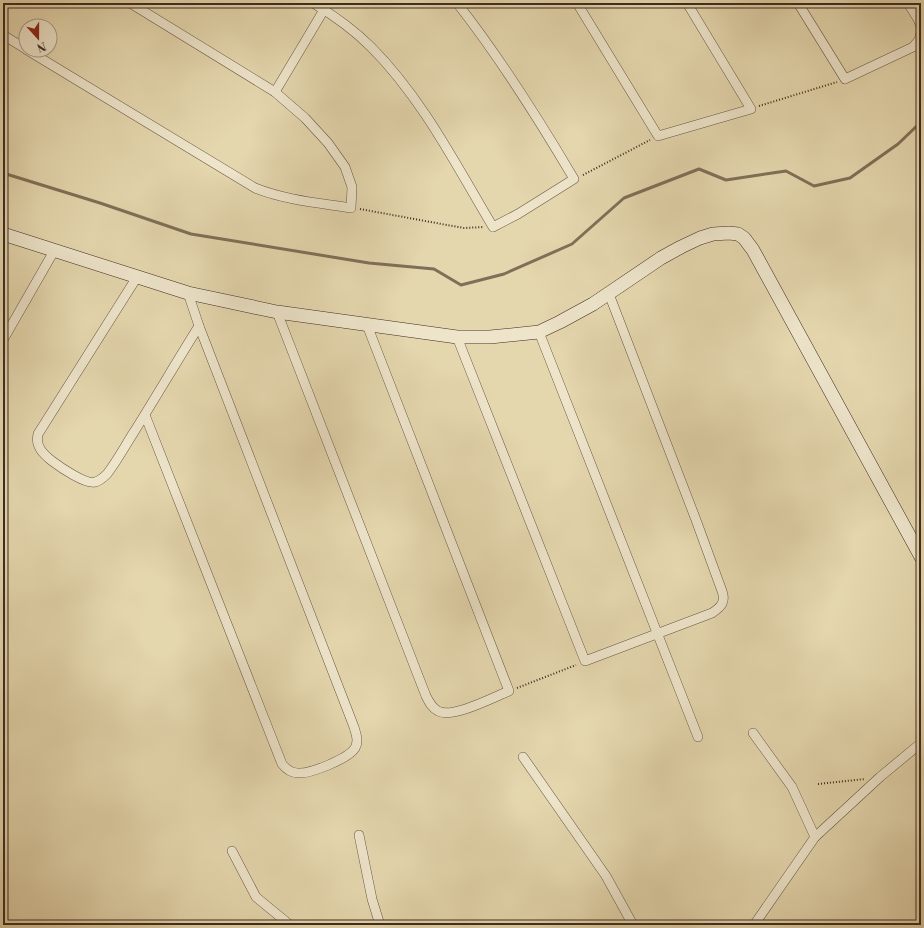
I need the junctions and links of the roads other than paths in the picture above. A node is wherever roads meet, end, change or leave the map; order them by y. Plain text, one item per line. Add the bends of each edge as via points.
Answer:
1 (130, 3) edge
2 (313, 3) edge
3 (457, 3) edge
4 (577, 3) edge
5 (687, 3) edge
6 (798, 3) edge
7 (908, 3) edge
8 (326, 6) edge
9 (921, 27) edge
10 (921, 33) edge
11 (3, 35) edge
12 (18, 44) edge
13 (40, 58) edge
14 (275, 92) junction
15 (3, 234) edge
16 (54, 251) junction
17 (137, 278) junction
18 (188, 293) junction
19 (609, 294) junction
20 (277, 312) junction
21 (367, 325) junction
22 (199, 326) junction
23 (539, 332) junction
24 (458, 337) junction
25 (3, 340) edge
26 (145, 415) junction
27 (921, 557) edge
28 (657, 634) junction
29 (753, 733) dead end
30 (698, 737) dead end
31 (921, 743) edge
32 (523, 757) dead end
33 (359, 835) dead end
34 (815, 838) junction
35 (232, 851) dead end
36 (290, 925) edge
37 (380, 925) edge
38 (633, 925) edge
39 (754, 925) edge

1 - 14 street
2 - 8 street
3 - 8 street via 508,72 574,179 493,227 443,143 396,74
4 - 5 street via 658,136 751,109
6 - 10 street via 845,79 913,47
7 - 9 street
8 - 14 street
11 - 12 street
13 - 14 street via 255,188 286,197 351,208 352,186 345,168 318,130
15 - 16 street
16 - 17 street
16 - 25 street
17 - 18 street
17 - 26 street via 40,431 38,444 42,453 58,465 84,480 95,482 107,474
18 - 20 street
18 - 22 street
19 - 23 street
19 - 27 street via 661,258 700,238 729,232 744,238 753,250
19 - 28 street via 724,597 721,607 712,613
20 - 21 street
20 - 21 street via 429,702 439,712 457,712 509,691
21 - 24 street
22 - 26 street
22 - 26 street via 354,727 356,746 344,758 301,773 290,771 282,764
23 - 24 street
23 - 28 street
24 - 28 street via 585,661
28 - 30 street
29 - 34 street via 792,787
31 - 34 street via 880,777
32 - 38 street via 606,876
33 - 37 street
34 - 39 street
35 - 36 street via 256,897

